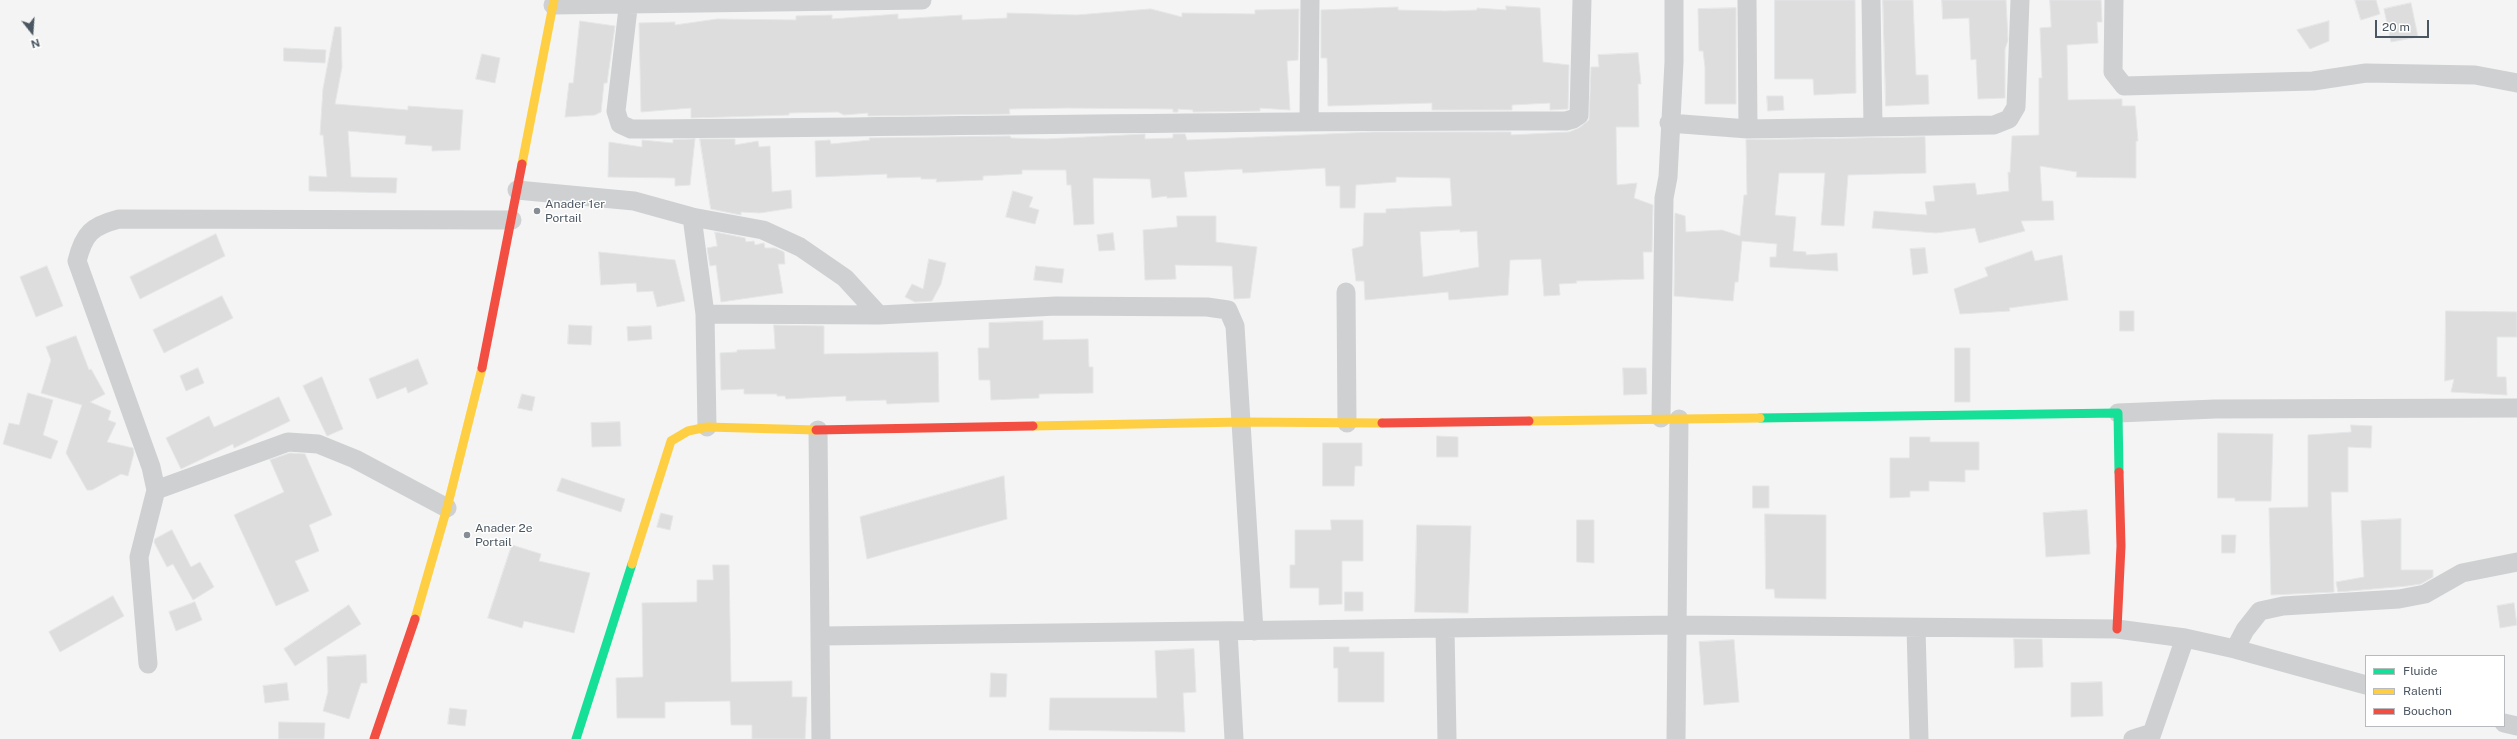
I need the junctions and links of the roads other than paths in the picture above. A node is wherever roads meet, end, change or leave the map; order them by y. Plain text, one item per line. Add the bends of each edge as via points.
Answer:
1 (922, 0) edge
2 (1310, 0) edge
3 (1582, 0) edge
4 (1674, 0) edge
5 (1747, 0) edge
6 (1871, 0) edge
7 (2020, 0) edge
8 (2114, 0) edge
9 (553, 3) edge
10 (629, 3) edge
11 (2517, 83) edge
12 (1309, 120) junction
13 (1669, 123) junction
14 (1873, 126) junction
15 (1748, 129) junction
16 (517, 190) junction
17 (692, 217) junction
18 (512, 220) junction
19 (1346, 292) dead end
20 (704, 314) junction
21 (879, 315) junction
22 (2517, 408) edge
23 (2118, 413) junction
24 (1661, 418) junction
25 (1679, 419) junction
26 (1242, 422) junction
27 (1347, 423) junction
28 (707, 426) junction
29 (818, 430) junction
30 (156, 490) junction
31 (447, 508) junction
32 (2517, 562) edge
33 (1677, 624) junction
34 (1445, 628) junction
35 (1916, 628) junction
36 (2117, 628) junction
37 (1228, 631) junction
38 (1254, 631) junction
39 (822, 636) junction
40 (2185, 638) junction
41 (2235, 649) junction
42 (148, 664) dead end
43 (2365, 685) edge
44 (2505, 723) edge
45 (2517, 726) edge
46 (2151, 736) edge
47 (374, 739) edge
48 (576, 739) edge
49 (821, 739) edge
50 (1234, 739) edge
51 (1447, 739) edge
52 (1676, 739) edge
53 (1920, 739) edge
54 (2133, 739) edge

1 - 10 street
2 - 12 street
3 - 12 street via 1579,115 1573,120
4 - 13 street via 1674,62
5 - 15 street
6 - 14 street
7 - 14 street via 2016,107 2009,119 1994,126 1975,127
8 - 11 street via 2113,72 2124,86 2313,81 2366,74 2474,75
9 - 10 street
9 - 16 street
10 - 12 street via 616,111 620,124 631,129
13 - 15 street
13 - 24 street via 1668,177 1664,198
14 - 15 street
16 - 17 street via 634,201
16 - 18 street
17 - 20 street
17 - 21 street via 763,230 800,247 845,278
18 - 30 street via 119,219 102,224 89,232 81,245 77,261 151,467
18 - 31 street via 481,376
19 - 27 street
20 - 21 street
20 - 28 street
21 - 26 street via 1056,306 1207,307 1228,310 1235,326
22 - 23 street via 2223,409
23 - 25 street
23 - 36 street via 2121,546
24 - 25 street
24 - 27 street
25 - 33 street
26 - 27 street
26 - 29 street
26 - 38 street
28 - 29 street
28 - 48 street via 688,431 671,441
29 - 39 street
30 - 31 street via 288,442 318,444 355,459
30 - 42 street via 139,557
31 - 47 street via 415,620
32 - 41 street via 2462,573 2425,594 2399,599 2283,606 2260,611 2245,630
33 - 34 street
33 - 35 street
33 - 52 street
34 - 38 street
34 - 51 street
35 - 36 street
35 - 53 street
36 - 40 street
37 - 38 street
37 - 39 street
37 - 50 street
39 - 49 street
40 - 41 street
40 - 46 street
41 - 43 street
44 - 45 street
46 - 54 street

